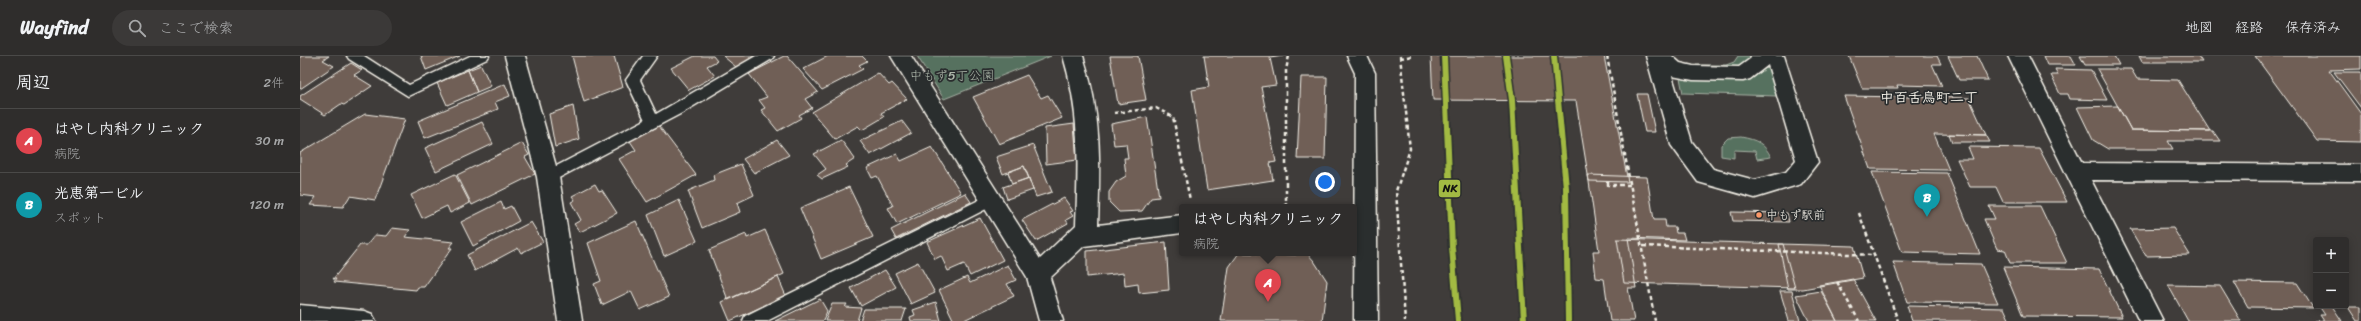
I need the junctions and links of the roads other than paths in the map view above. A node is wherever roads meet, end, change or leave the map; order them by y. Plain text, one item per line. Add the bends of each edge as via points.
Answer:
1 (354, 56) edge
2 (482, 56) edge
3 (515, 56) edge
4 (650, 56) edge
5 (767, 56) edge
6 (901, 56) edge
7 (1073, 56) edge
8 (1357, 56) edge
9 (1656, 56) edge
10 (1659, 56) edge
11 (1762, 56) edge
12 (1774, 56) edge
13 (2018, 56) edge
14 (653, 122) junction
15 (2076, 171) junction
16 (2361, 173) edge
17 (548, 177) junction
18 (991, 200) junction
19 (1360, 221) edge
20 (1179, 224) edge
21 (1080, 237) junction
22 (1038, 275) junction
23 (300, 315) edge
24 (364, 321) edge
25 (570, 321) edge
26 (751, 321) edge
27 (1051, 321) edge
28 (1366, 321) edge
29 (2151, 321) edge

1 - 2 lane via 408,90
3 - 17 street
4 - 14 lane via 633,80
5 - 14 lane
6 - 18 street
7 - 21 street via 1088,118 1090,181 1087,226
8 - 19 street via 1364,73
9 - 12 street via 1682,145 1706,176 1755,189 1793,178 1807,162
10 - 11 street via 1674,68 1693,73 1743,74 1759,63
13 - 15 street
14 - 17 lane
15 - 16 street
15 - 29 street
17 - 25 street
18 - 22 street
18 - 26 lane
19 - 28 street
20 - 21 street
21 - 22 street
22 - 27 street
23 - 24 street

